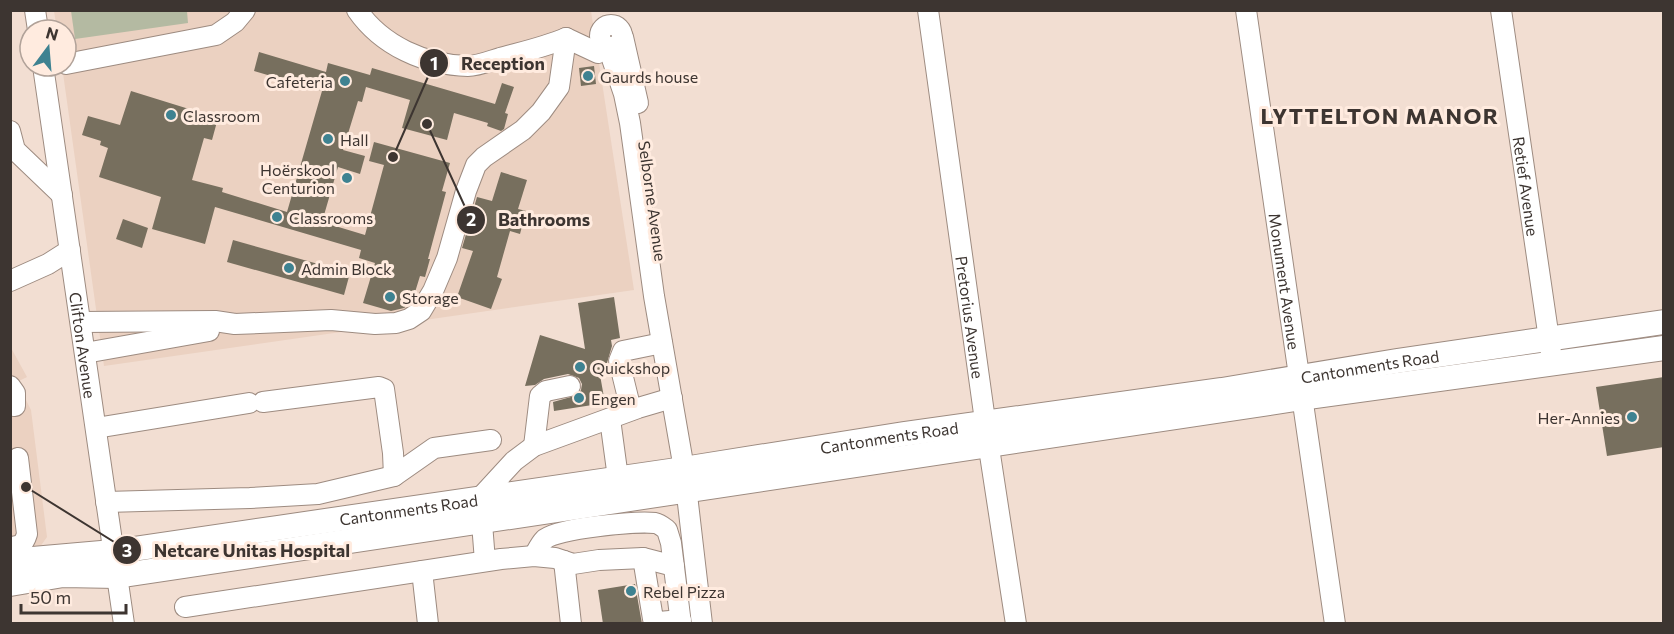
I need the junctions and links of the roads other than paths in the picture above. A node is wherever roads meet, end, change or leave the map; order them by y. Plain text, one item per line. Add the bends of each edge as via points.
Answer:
1 (245, 10) edge
2 (357, 10) edge
3 (928, 10) edge
4 (1246, 10) edge
5 (1501, 10) edge
6 (613, 29) edge
7 (566, 38) junction
8 (78, 62) edge
9 (45, 78) edge
10 (55, 78) edge
11 (47, 91) junction
12 (10, 131) edge
13 (62, 195) junction
14 (70, 250) junction
15 (10, 281) edge
16 (663, 320) junction
17 (81, 322) junction
18 (1664, 322) edge
19 (235, 324) junction
20 (1548, 338) junction
21 (662, 343) junction
22 (1664, 348) edge
23 (85, 353) junction
24 (1553, 364) junction
25 (667, 367) junction
26 (10, 386) edge
27 (570, 386) dead end
28 (1300, 388) junction
29 (672, 398) junction
30 (10, 400) edge
31 (631, 410) junction
32 (610, 419) junction
33 (96, 428) junction
34 (987, 435) junction
35 (491, 440) dead end
36 (534, 446) junction
37 (18, 458) dead end
38 (394, 476) junction
39 (618, 478) junction
40 (685, 479) junction
41 (106, 502) junction
42 (481, 510) junction
43 (10, 547) edge
44 (113, 552) junction
45 (534, 556) junction
46 (643, 558) junction
47 (10, 561) edge
48 (485, 561) junction
49 (564, 561) junction
50 (674, 566) junction
51 (422, 570) junction
52 (117, 576) junction
53 (10, 584) edge
54 (185, 607) dead end
55 (681, 622) edge
56 (124, 624) edge
57 (428, 624) edge
58 (571, 624) edge
59 (702, 624) edge
60 (1016, 624) edge
61 (1335, 624) edge

1 - 8 street via 216,35
2 - 7 street via 366,23 398,49 436,62 471,66
3 - 34 street, Pretorius Avenue
4 - 28 street, Monument Avenue
5 - 20 street, Retief Avenue
6 - 7 street via 598,53
6 - 16 street, Selborne Avenue
7 - 19 street via 559,87 523,130 476,165 447,258 421,311 396,323 331,320
9 - 11 street, Clifton Avenue
10 - 11 street
11 - 13 street, Clifton Avenue
12 - 13 street via 22,159
13 - 14 street, Clifton Avenue
14 - 15 street
14 - 17 street, Clifton Avenue
16 - 21 street, Selborne Avenue
16 - 25 street, Selborne Avenue
17 - 19 street
17 - 23 street, Clifton Avenue
18 - 20 main road, Cantonments Road
19 - 23 street
20 - 24 street, Retief Avenue
20 - 28 main road, Cantonments Road
21 - 25 street, Selborne Avenue
21 - 31 street via 620,354
22 - 24 main road, Cantonments Road
23 - 33 street, Clifton Avenue
24 - 28 main road, Cantonments Road
25 - 29 street, Selborne Avenue
26 - 30 street via 15,393 15,406
27 - 36 street via 540,396
28 - 34 main road, Cantonments Road
28 - 61 street, Monument Avenue
29 - 31 street
29 - 40 street, Selborne Avenue
31 - 32 street
32 - 36 street
32 - 39 street
33 - 38 street via 379,387 384,389
33 - 41 street, Clifton Avenue
34 - 40 main road, Cantonments Road
34 - 60 street, Pretorius Avenue
35 - 38 street via 434,448
36 - 42 street via 514,461
37 - 43 street via 27,534 19,546
38 - 41 street via 318,494
39 - 40 main road, Cantonments Road
39 - 42 main road, Cantonments Road
40 - 42 main road, Cantonments Road
40 - 59 street, Selborne Avenue
41 - 44 street, Clifton Avenue
42 - 44 main road, Cantonments Road
42 - 48 street
42 - 52 main road, Cantonments Road
44 - 47 main road, Cantonments Road
44 - 52 street, Clifton Avenue
45 - 48 street
45 - 49 street
45 - 50 street via 544,539 558,533 658,524 667,530
46 - 49 street via 573,564
46 - 50 street
46 - 55 street via 652,619
48 - 51 street
49 - 58 street
50 - 55 street
51 - 54 street
51 - 57 street
52 - 53 main road, Cantonments Road via 63,575
52 - 56 street, Clifton Avenue

